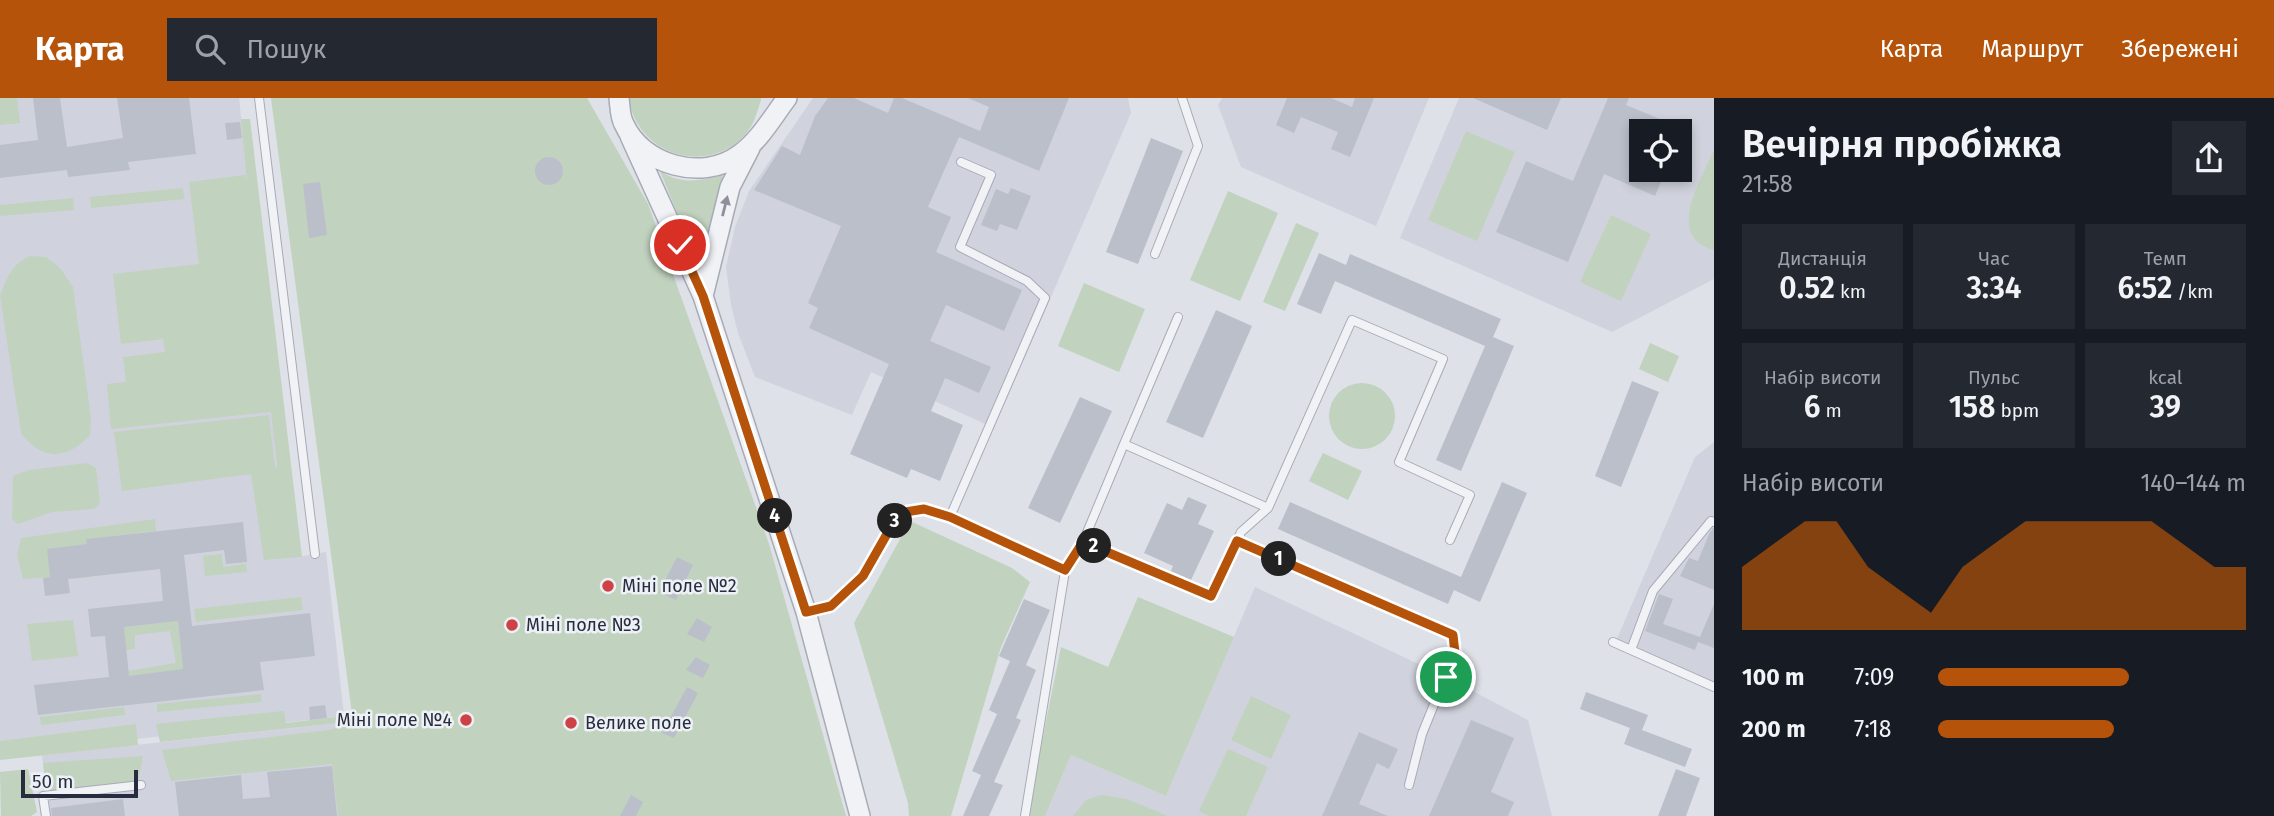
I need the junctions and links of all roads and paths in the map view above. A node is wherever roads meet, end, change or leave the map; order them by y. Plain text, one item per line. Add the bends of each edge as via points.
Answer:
1 (260, 98) edge
2 (607, 98) edge
3 (619, 98) edge
4 (772, 98) edge
5 (787, 98) edge
6 (1182, 98) edge
7 (765, 127) junction
8 (626, 129) junction
9 (752, 144) junction
10 (961, 162) dead end
11 (1154, 254) dead end
12 (703, 296) junction
13 (1178, 317) dead end
14 (1124, 444) junction
15 (1268, 508) junction
16 (950, 517) junction
17 (1714, 522) edge
18 (1450, 540) dead end
19 (1237, 541) junction
20 (1083, 542) junction
21 (315, 554) dead end
22 (1065, 570) junction
23 (806, 612) junction
24 (1613, 642) dead end
25 (1630, 650) junction
26 (1714, 687) edge
27 (141, 785) dead end
28 (1409, 785) dead end
29 (46, 816) edge
30 (860, 816) edge
31 (1026, 816) edge

1 - 21 lane
2 - 8 street
3 - 8 street
4 - 7 street
5 - 7 street
6 - 11 lane via 1198,146
7 - 9 street
8 - 9 street via 657,158 697,169 717,166
8 - 12 street
12 -> 9 street via 730,187
10 - 16 lane via 991,175 960,247 1027,281 1045,298
12 - 23 street
13 - 14 lane
14 - 15 lane
14 - 20 lane
15 - 18 lane via 1352,320 1443,359 1399,462 1470,495
15 - 19 lane
16 - 22 lane
16 - 23 lane via 924,509 899,513 863,576 831,606
17 - 25 lane via 1710,521 1653,591
19 - 20 lane via 1211,596
19 - 28 lane via 1453,635 1455,653 1422,734
20 - 22 lane
22 - 31 lane
23 - 30 street
24 - 25 lane
25 - 26 lane
27 - 29 lane via 43,796

